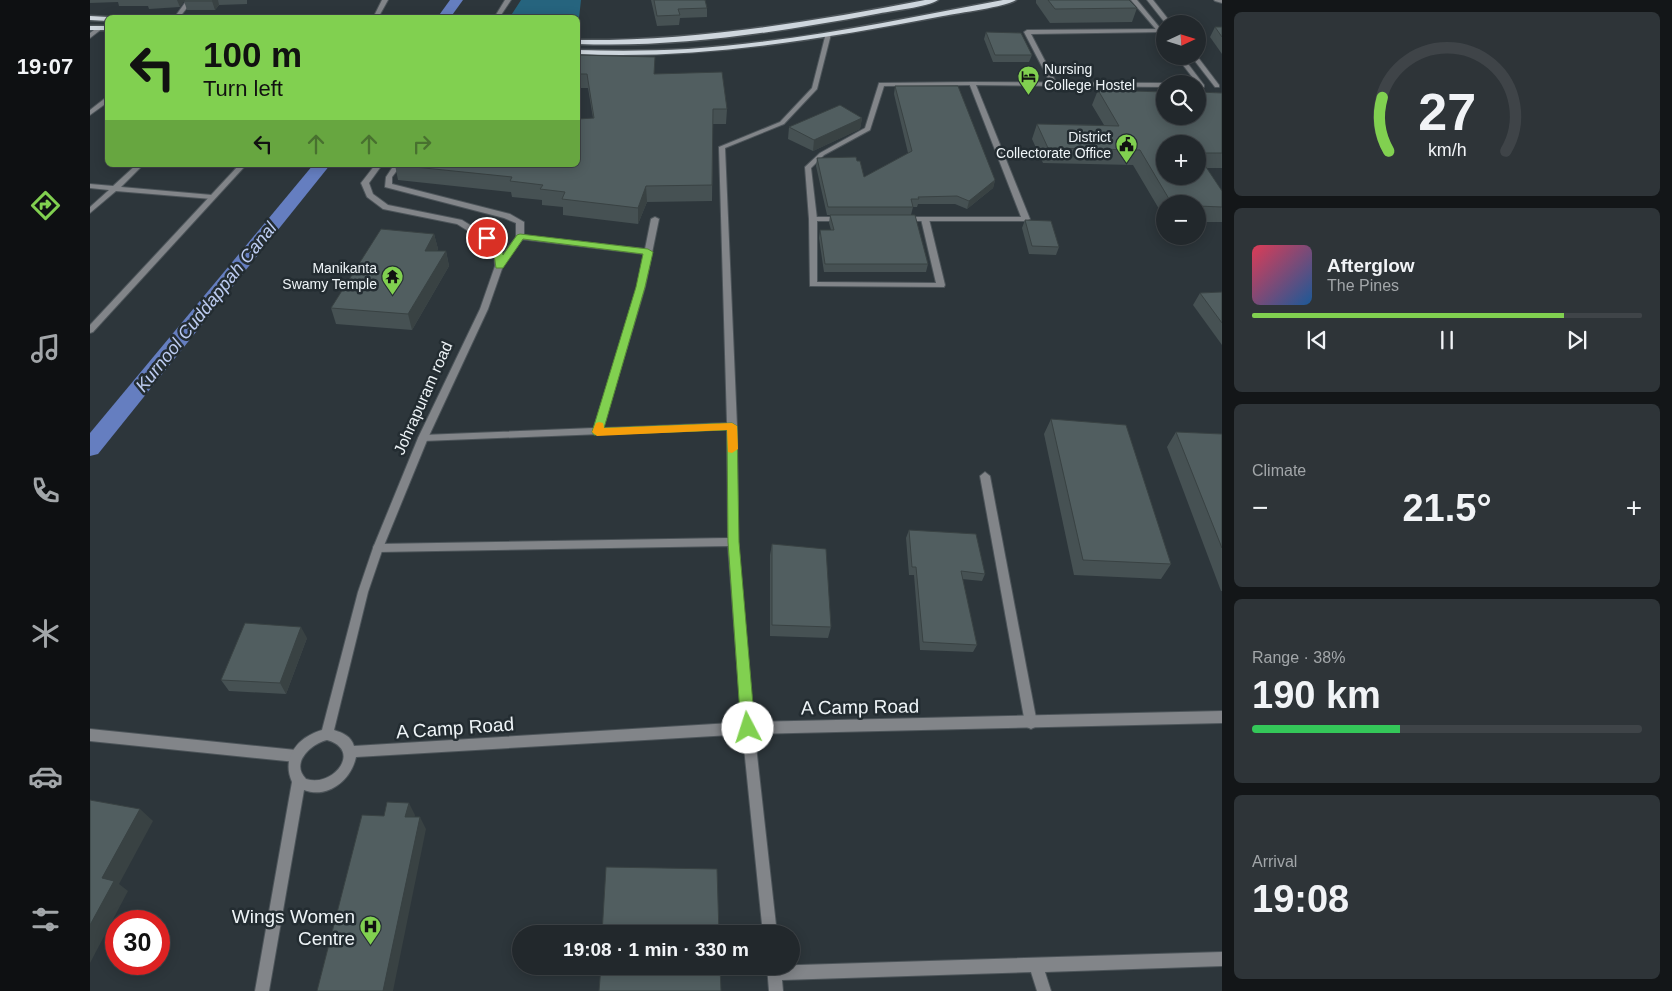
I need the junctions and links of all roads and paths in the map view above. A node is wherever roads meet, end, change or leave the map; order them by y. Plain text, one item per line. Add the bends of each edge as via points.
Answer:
1 (190, 0) edge
2 (385, 0) edge
3 (508, 0) edge
4 (935, 0) edge
5 (1013, 0) edge
6 (1134, 0) edge
7 (1150, 0) edge
8 (1217, 0) edge
9 (1222, 1) edge
10 (178, 15) edge
11 (377, 15) edge
12 (498, 15) edge
13 (1162, 15) edge
14 (90, 18) edge
15 (105, 19) edge
16 (1156, 24) edge
17 (90, 28) edge
18 (104, 28) edge
19 (1156, 31) edge
20 (828, 34) junction
21 (90, 36) edge
22 (580, 42) edge
23 (580, 52) edge
24 (1202, 65) edge
25 (972, 83) junction
26 (1054, 84) junction
27 (1156, 85) edge
28 (1206, 86) edge
29 (1220, 86) edge
30 (105, 101) edge
31 (90, 103) edge
32 (101, 104) junction
33 (90, 113) edge
34 (138, 167) edge
35 (241, 167) edge
36 (377, 167) edge
37 (397, 167) edge
38 (90, 186) edge
39 (114, 188) junction
40 (212, 197) junction
41 (90, 211) edge
42 (655, 219) dead end
43 (850, 219) edge
44 (897, 219) edge
45 (925, 219) junction
46 (813, 220) junction
47 (520, 237) junction
48 (648, 252) junction
49 (499, 266) junction
50 (90, 330) edge
51 (732, 426) junction
52 (597, 432) junction
53 (423, 438) junction
54 (985, 476) dead end
55 (734, 542) junction
56 (378, 548) junction
57 (1222, 717) edge
58 (1031, 723) junction
59 (748, 728) junction
60 (90, 734) edge
61 (327, 734) junction
62 (350, 752) junction
63 (296, 756) junction
64 (299, 780) junction
65 (769, 925) edge
66 (1222, 959) edge
67 (1036, 965) junction
68 (800, 970) edge
69 (774, 975) edge
70 (262, 991) edge
71 (776, 991) edge
72 (1044, 991) edge

1 - 10 street
2 - 11 street
3 - 12 street
4 - 22 main road via 804,24 696,39
5 - 20 main road
6 - 16 street
7 - 13 street
8 - 9 street
14 - 15 main road
17 - 18 main road
18 - 21 street
19 - 26 street via 1027,32
20 - 23 main road via 701,50
20 - 51 street via 815,88 809,95 782,123 722,147
24 - 29 street
25 - 26 street
25 - 45 street via 1026,219
25 - 46 street via 881,84 868,129 822,154 807,168
26 - 27 street
28 - 29 street
30 - 32 street
31 - 32 street
32 - 33 street
34 - 39 street
35 - 40 street
36 - 49 street, Johrapuram road via 365,183 370,195 386,207 459,222 498,246
37 - 47 street via 388,185 507,216 520,222
38 - 39 street
39 - 40 street
39 - 41 street
40 - 50 street
42 - 48 street
43 - 46 street
44 - 45 street
45 - 46 street via 941,285 813,284
47 - 48 street
47 - 49 street
48 - 52 street via 641,287
49 - 53 street, Johrapuram road via 484,308
51 - 52 street
51 - 55 street
52 - 53 street
53 - 56 street, Johrapuram road
54 - 58 street
55 - 56 street
55 - 59 street
56 - 61 street, Johrapuram road via 363,592
57 - 58 street, A Camp Road
58 - 59 street, A Camp Road
59 - 62 street, A Camp Road
59 - 65 street
60 - 63 street
61 - 62 street via 343,739
61 - 63 street via 309,741
62 - 64 street via 346,769 332,782 314,787
63 - 64 street via 295,773
64 - 70 street
66 - 67 street
67 - 68 street
67 - 72 street
69 - 71 street

